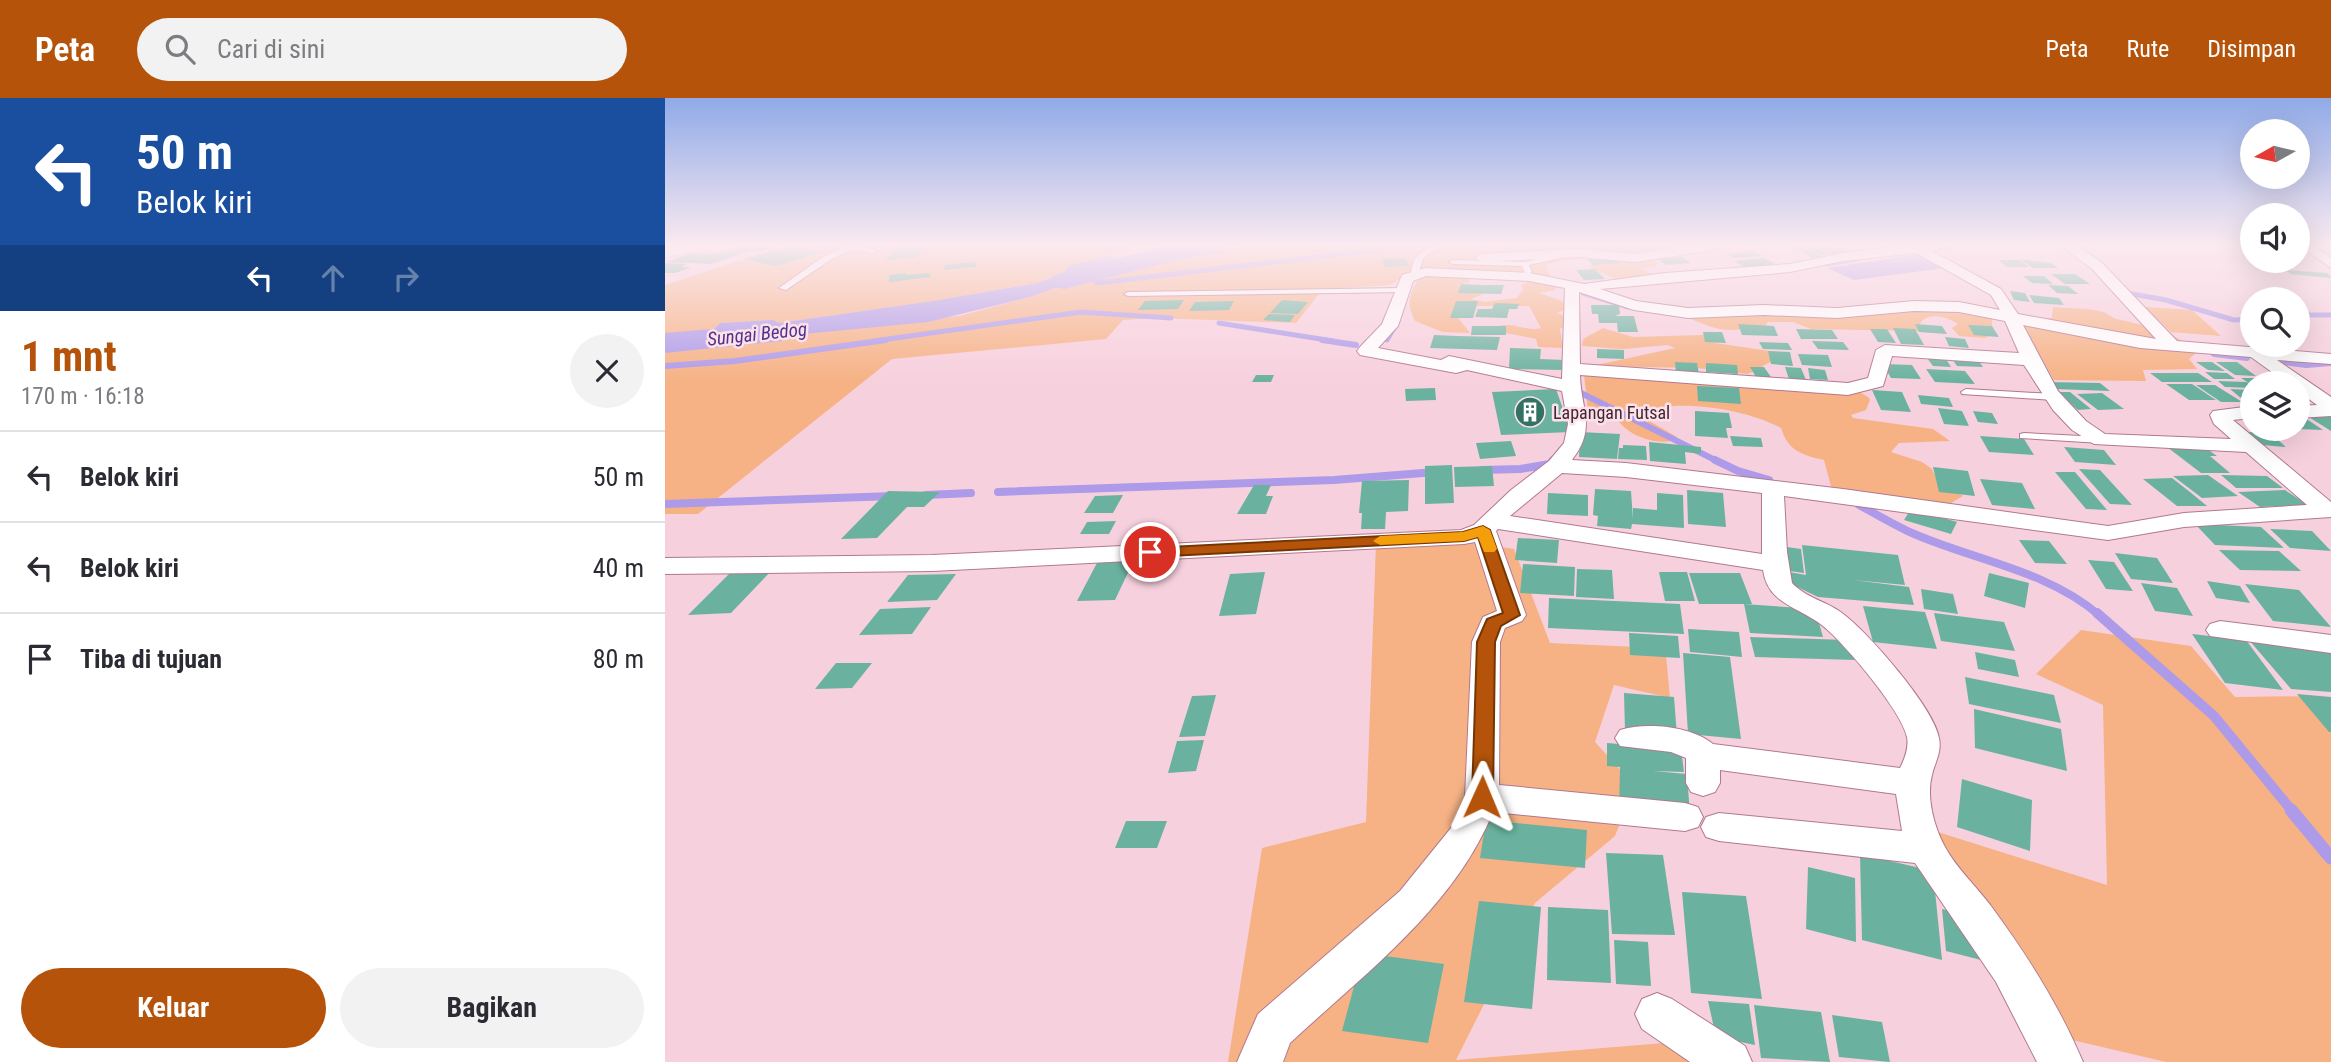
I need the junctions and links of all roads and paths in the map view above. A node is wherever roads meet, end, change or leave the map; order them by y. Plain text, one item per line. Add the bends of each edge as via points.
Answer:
1 (1335, 291) edge
2 (1403, 291) edge
3 (1577, 291) edge
4 (1592, 291) edge
5 (1993, 291) edge
6 (2121, 291) edge
7 (1128, 294) dead end
8 (2011, 316) junction
9 (2171, 345) junction
10 (2240, 351) edge
11 (2262, 357) edge
12 (2306, 357) edge
13 (2331, 359) edge
14 (2031, 360) junction
15 (1571, 378) junction
16 (1966, 392) dead end
17 (2053, 397) junction
18 (2331, 410) edge
19 (2310, 411) edge
20 (2240, 413) edge
21 (2024, 436) dead end
22 (2240, 436) edge
23 (2101, 440) junction
24 (2245, 441) edge
25 (2251, 446) junction
26 (1557, 466) junction
27 (1773, 488) junction
28 (2330, 512) edge
29 (1488, 526) junction
30 (1775, 564) junction
31 (665, 566) edge
32 (2220, 630) dead end
33 (2331, 644) edge
34 (1631, 738) dead end
35 (1913, 783) junction
36 (1482, 797) junction
37 (1685, 817) dead end
38 (1719, 827) dead end
39 (1927, 849) junction
40 (1657, 1014) dead end
41 (1260, 1062) edge
42 (1729, 1062) edge
43 (2060, 1062) edge

1 - 7 lane
2 - 15 street via 1390,326 1373,344 1466,365
3 - 15 street
4 - 8 street via 1634,305 1688,313 1837,313 1929,305
5 - 8 street
6 - 9 street
8 - 9 street via 2097,336
8 - 14 street
9 - 10 street
11 - 18 street
12 - 13 street
14 - 15 street via 1885,350 1876,382 1848,389
14 - 17 street
15 - 26 street via 1578,424 1574,444
16 - 17 lane
17 - 23 street via 2081,428
18 - 19 street
20 - 22 street via 2220,415
21 - 23 lane
23 - 25 street
24 - 25 street
25 - 28 street
26 - 27 street
26 - 29 street
27 - 28 street via 2108,533 2185,520
27 - 30 street
29 - 30 street
29 - 31 street via 1464,537 932,563
29 - 36 street via 1512,615 1493,623 1486,642
30 - 35 street via 1784,590 1835,621 1920,727 1925,753
32 - 33 street
34 - 35 street via 1688,744 1699,749 1704,769
35 - 39 street via 1915,810
36 - 37 street
36 - 41 street via 1465,836 1414,903 1273,1029
38 - 39 street
39 - 43 street via 1990,937 2043,1023
40 - 42 street

